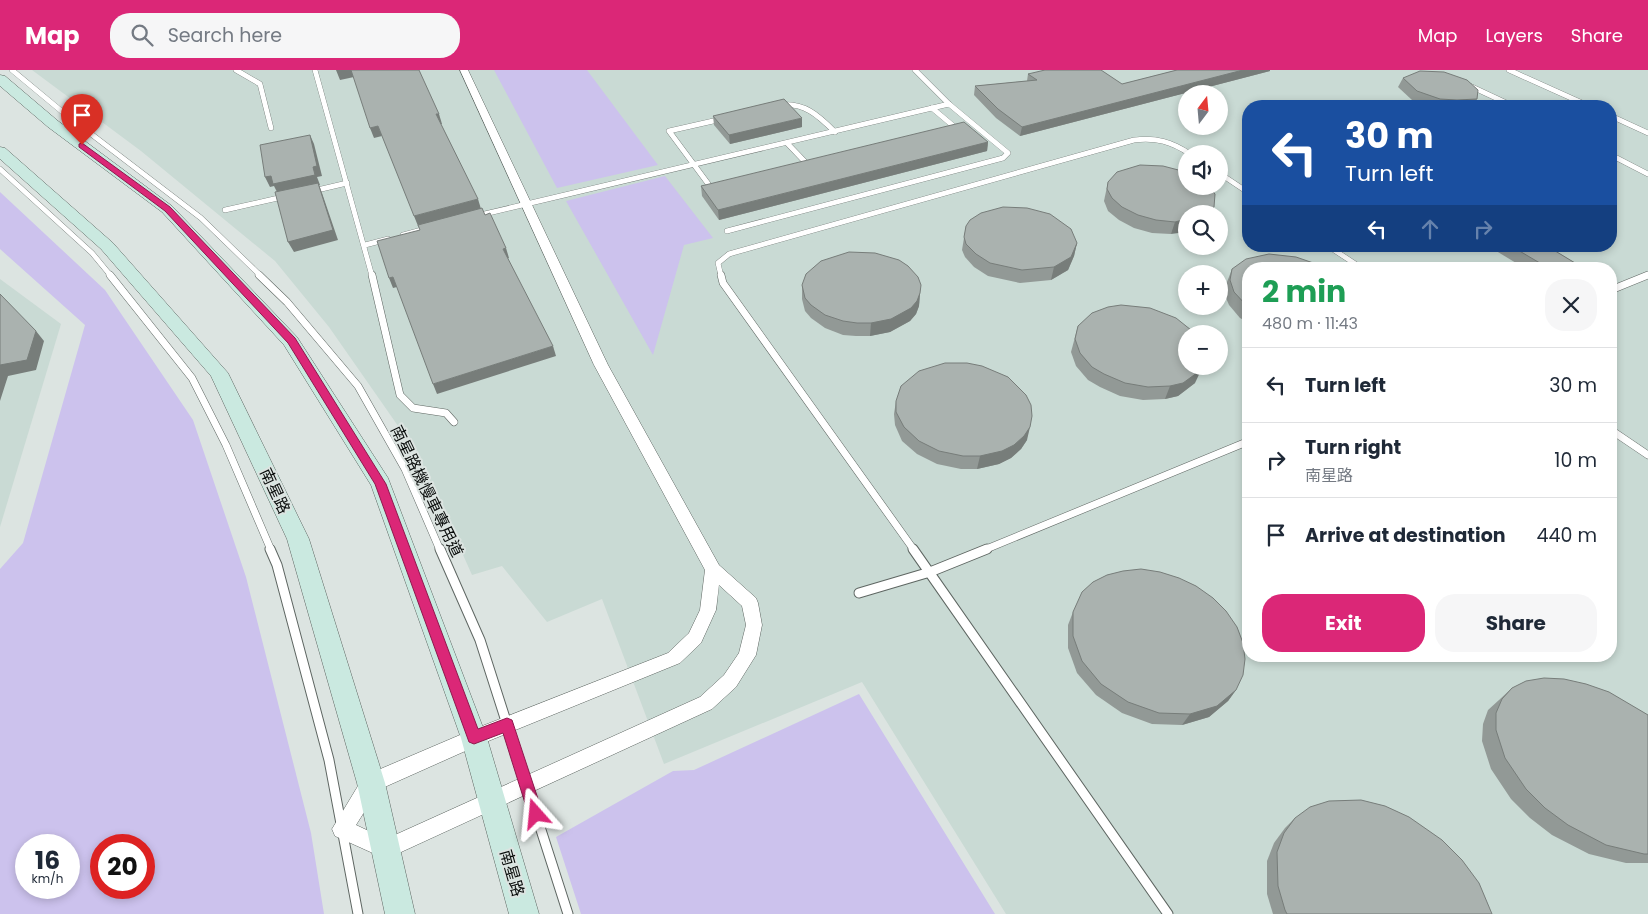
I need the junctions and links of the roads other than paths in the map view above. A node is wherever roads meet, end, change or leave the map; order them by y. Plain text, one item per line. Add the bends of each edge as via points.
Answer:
1 (12, 70) edge
2 (236, 70) edge
3 (315, 70) edge
4 (464, 70) edge
5 (915, 70) edge
6 (1509, 70) edge
7 (0, 79) edge
8 (1462, 82) edge
9 (1500, 100) edge
10 (1576, 100) edge
11 (948, 104) junction
12 (774, 106) edge
13 (932, 108) junction
14 (727, 118) edge
15 (1617, 119) edge
16 (271, 128) dead end
17 (834, 132) junction
18 (948, 132) edge
19 (1648, 133) edge
20 (787, 143) junction
21 (1178, 148) edge
22 (0, 151) edge
23 (1617, 158) edge
24 (692, 163) junction
25 (818, 164) edge
26 (809, 166) junction
27 (800, 168) edge
28 (0, 169) edge
29 (1648, 174) edge
30 (1228, 179) edge
31 (348, 183) junction
32 (722, 187) edge
33 (1242, 188) edge
34 (310, 191) edge
35 (291, 196) edge
36 (526, 202) junction
37 (225, 210) dead end
38 (469, 217) edge
39 (431, 227) edge
40 (727, 230) dead end
41 (365, 244) junction
42 (1337, 252) edge
43 (1352, 262) edge
44 (1648, 275) edge
45 (1617, 288) edge
46 (454, 422) dead end
47 (1617, 434) edge
48 (1242, 444) edge
49 (1648, 455) edge
50 (713, 570) junction
51 (930, 572) junction
52 (859, 593) dead end
53 (507, 724) junction
54 (474, 738) junction
55 (371, 783) junction
56 (527, 786) junction
57 (492, 802) junction
58 (342, 829) junction
59 (386, 849) junction
60 (358, 914) edge
61 (400, 914) edge
62 (524, 914) edge
63 (568, 914) edge
64 (1168, 914) edge

1 - 53 lane, 南星路機慢車專用道 via 201,218 287,302 358,386 405,469 480,640
2 - 16 lane via 260,84
3 - 31 lane
4 - 36 street
5 - 11 lane
6 - 10 lane
7 - 54 street, 南星路 via 53,124 168,209 291,340 381,484
8 - 9 lane
11 - 13 lane
11 - 40 lane via 1008,153 1003,158
12 - 17 lane via 800,105 813,110
13 - 17 lane
13 - 18 lane via 957,129
14 - 24 lane via 670,131
15 - 19 lane
17 - 20 lane
20 - 24 lane
20 - 26 lane
21 - 51 lane via 1162,139 1134,140 729,254 718,263 723,283
22 - 55 street, 南星路 via 106,246 219,373 298,539
23 - 29 lane
24 - 32 lane via 712,189
24 - 36 lane
25 - 26 lane
26 - 27 lane
28 - 58 lane via 92,253 192,378 226,445 277,565 329,760
30 - 33 lane
31 - 34 lane
31 - 41 lane
35 - 37 lane
36 - 38 lane
36 - 50 street via 601,365
39 - 41 lane
41 - 46 lane via 400,395 413,408 446,413
42 - 43 lane
44 - 45 lane
47 - 49 lane
48 - 51 lane
50 - 53 street via 708,610 696,638 674,658
50 - 56 street via 750,603 754,625 747,655 730,681 706,703
51 - 52 lane
51 - 64 lane
53 - 54 street
53 - 56 lane, 南星路機慢車專用道
54 - 55 street
54 - 57 street, 南星路
55 - 58 street
55 - 59 street, 南星路
56 - 57 street
56 - 63 lane, 南星路機慢車專用道
57 - 59 street
57 - 62 street, 南星路
58 - 59 street
58 - 60 lane
59 - 61 street, 南星路

